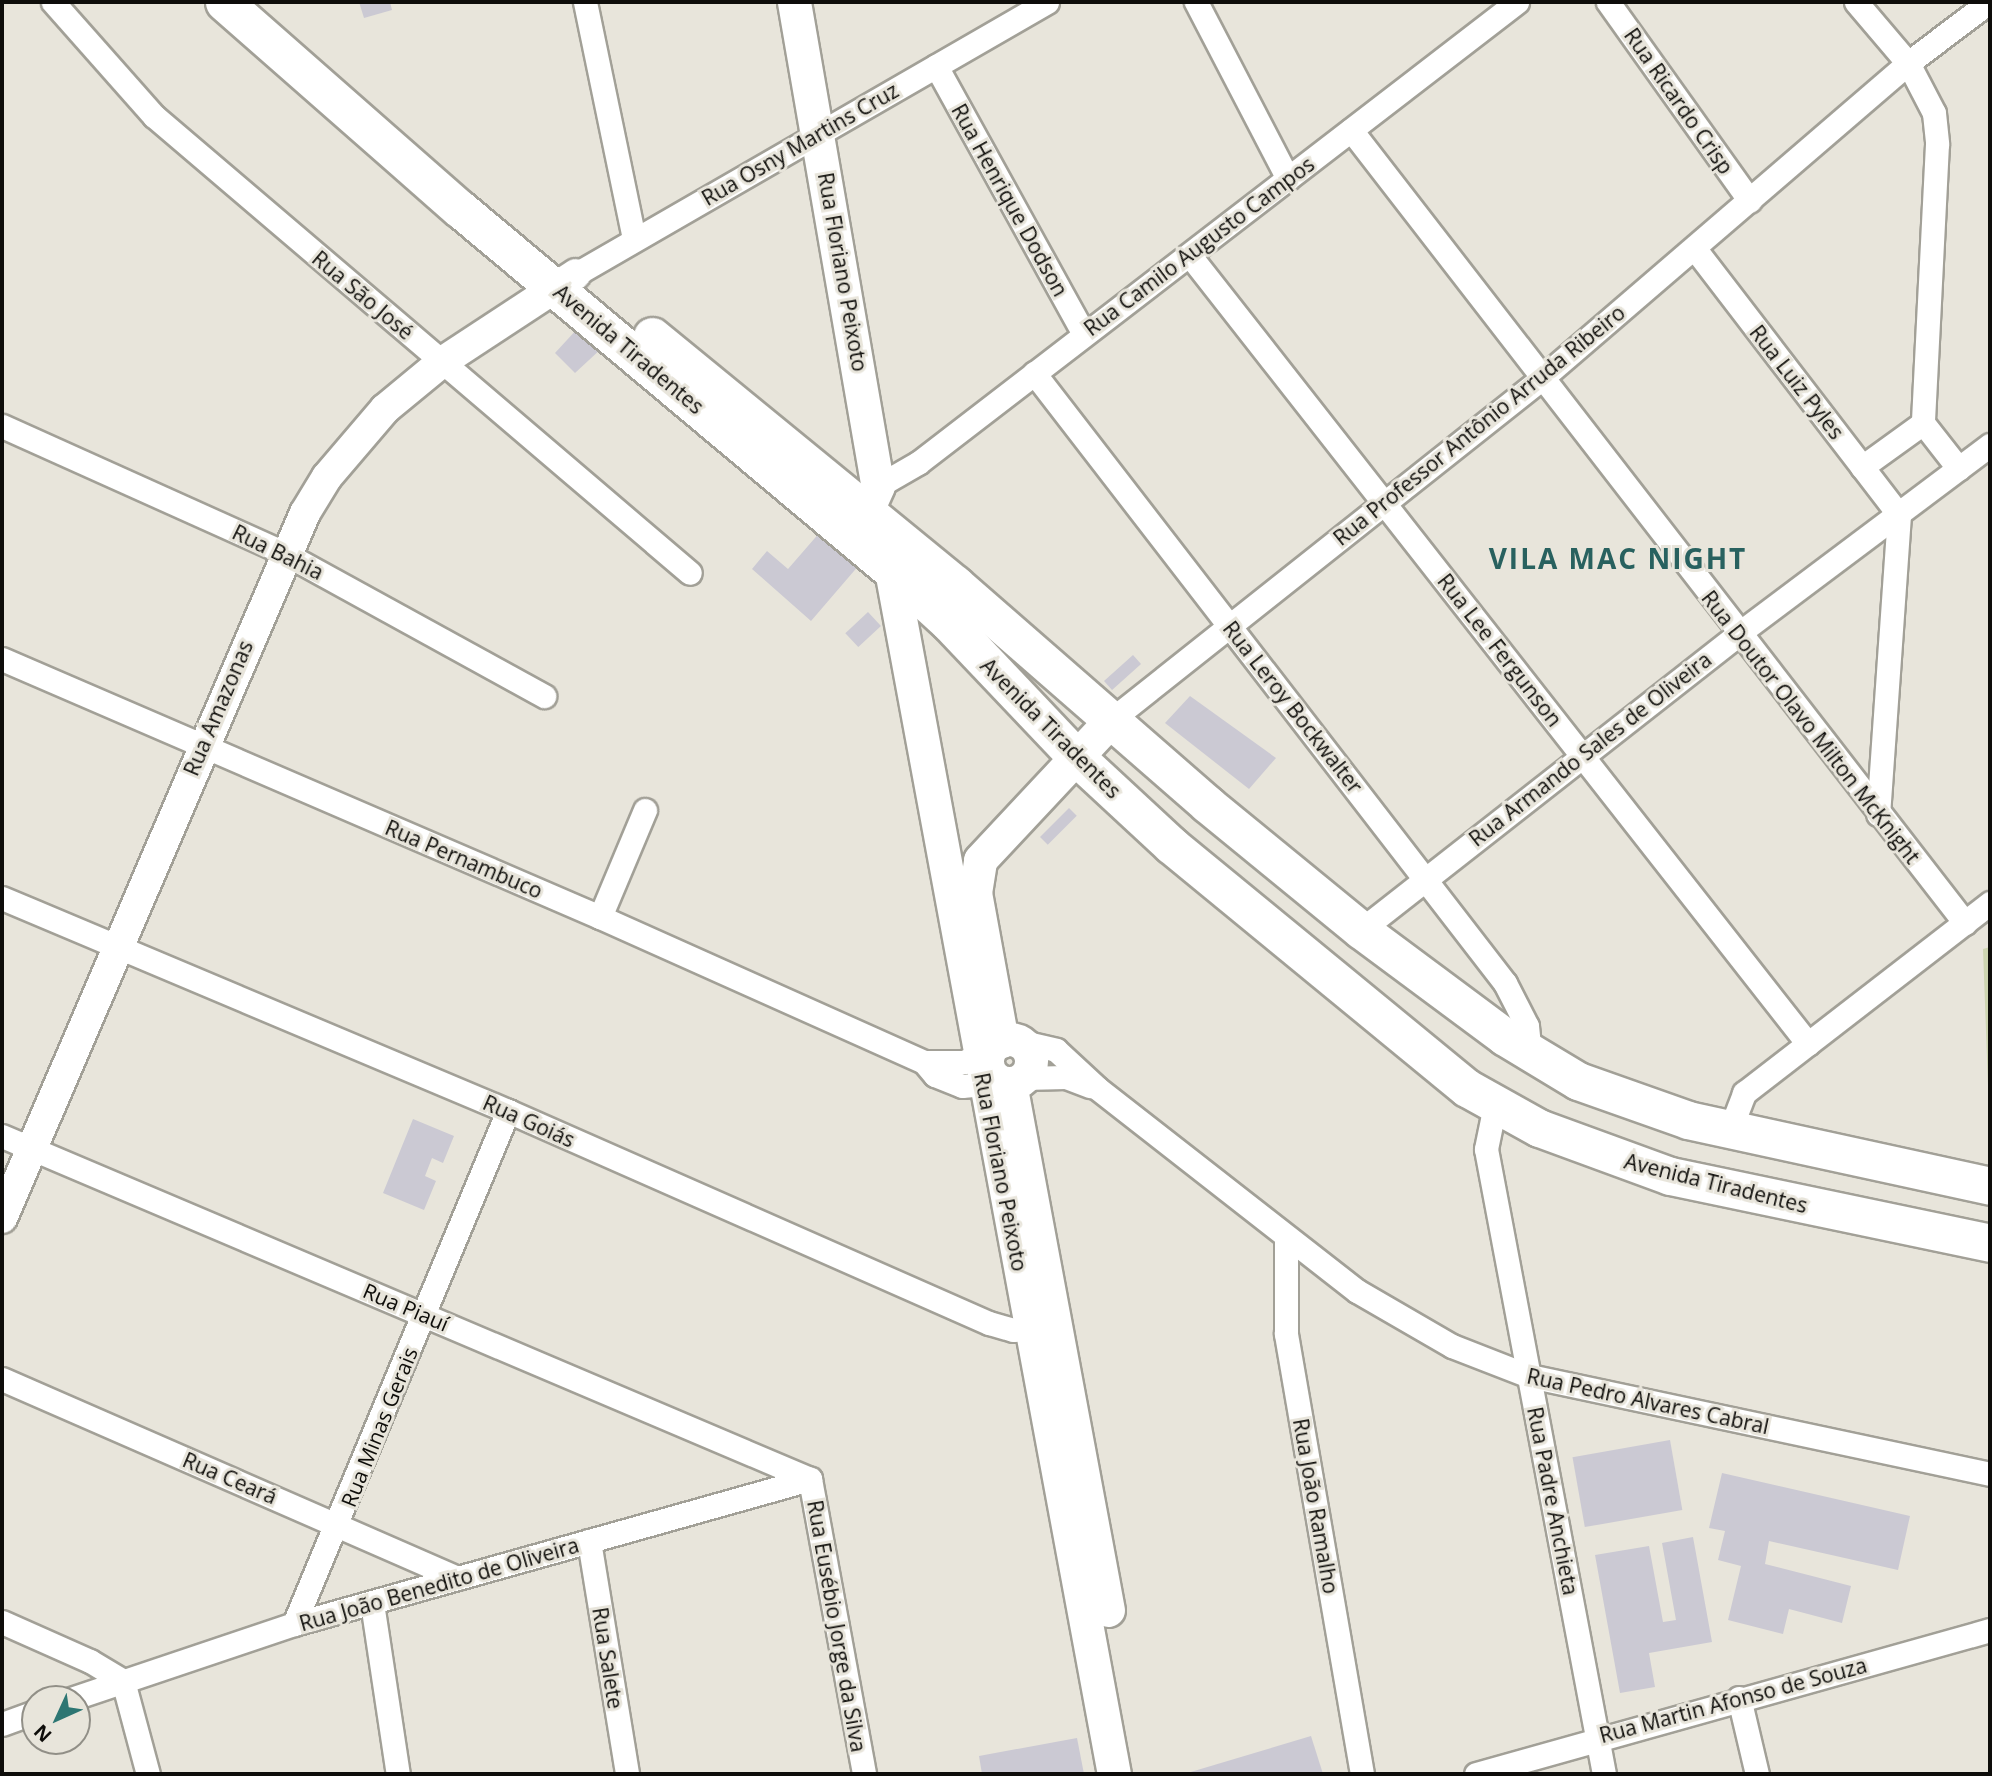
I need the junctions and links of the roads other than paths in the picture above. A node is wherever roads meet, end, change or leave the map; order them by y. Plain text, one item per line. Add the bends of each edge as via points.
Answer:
1 (53, 2) edge
2 (225, 2) edge
3 (253, 2) edge
4 (585, 2) edge
5 (794, 2) edge
6 (1046, 2) edge
7 (1196, 2) edge
8 (1517, 2) edge
9 (1608, 2) edge
10 (1856, 2) edge
11 (1989, 2) edge
12 (1908, 63) junction
13 (936, 66) junction
14 (1351, 130) junction
15 (820, 133) junction
16 (1288, 179) junction
17 (1750, 201) junction
18 (634, 238) junction
19 (1695, 249) junction
20 (1191, 257) junction
21 (565, 280) junction
22 (1084, 334) junction
23 (442, 362) junction
24 (1034, 373) junction
25 (1542, 378) junction
26 (1923, 423) junction
27 (2, 426) edge
28 (1990, 445) edge
29 (1862, 467) junction
30 (1959, 469) junction
31 (1385, 502) junction
32 (867, 512) junction
33 (1899, 515) junction
34 (284, 553) junction
35 (891, 570) junction
36 (690, 573) dead end
37 (1227, 624) junction
38 (1738, 634) junction
39 (2, 659) edge
40 (544, 696) dead end
41 (1111, 720) junction
42 (201, 747) junction
43 (1581, 755) junction
44 (1075, 756) junction
45 (645, 810) dead end
46 (1878, 814) junction
47 (943, 845) junction
48 (980, 860) junction
49 (1427, 876) junction
50 (2, 898) edge
51 (1990, 903) edge
52 (600, 917) junction
53 (1965, 923) junction
54 (1361, 930) junction
55 (118, 946) junction
56 (1808, 1044) junction
57 (1530, 1053) junction
58 (1001, 1064) junction
59 (1097, 1088) junction
60 (1495, 1105) junction
61 (508, 1111) junction
62 (1730, 1130) junction
63 (2, 1136) edge
64 (29, 1148) junction
65 (1990, 1186) edge
66 (2, 1218) edge
67 (1286, 1237) junction
68 (1990, 1243) edge
69 (426, 1315) junction
70 (1045, 1328) junction
71 (1529, 1377) junction
72 (2, 1379) edge
73 (1990, 1474) edge
74 (810, 1479) junction
75 (339, 1525) junction
76 (589, 1541) junction
77 (457, 1578) junction
78 (372, 1603) junction
79 (2, 1622) edge
80 (295, 1625) junction
81 (1990, 1630) edge
82 (122, 1681) junction
83 (91, 1692) edge
84 (1739, 1698) junction
85 (21, 1717) edge
86 (2, 1724) edge
87 (1597, 1738) junction
88 (148, 1774) edge
89 (398, 1774) edge
90 (627, 1774) edge
91 (864, 1774) edge
92 (1114, 1774) edge
93 (1137, 1774) edge
94 (1362, 1774) edge
95 (1476, 1774) edge
96 (1604, 1774) edge
97 (1757, 1774) edge

1 - 23 street, Rua São José via 154,117
2 - 21 main road, Avenida Tiradentes via 329,97
3 - 21 main road, Avenida Tiradentes
4 - 18 street
5 - 15 main road, Rua Floriano Peixoto
6 - 13 street, Rua Osny Martins Cruz
7 - 16 street
8 - 14 street, Rua Camilo Augusto Campos
9 - 17 street, Rua Ricardo Crisp
10 - 12 street
11 - 12 street, Rua Professor Antônio Arruda Ribeiro
12 - 17 street, Rua Professor Antônio Arruda Ribeiro
12 - 26 street via 1934,113 1937,144
13 - 15 street, Rua Osny Martins Cruz
13 - 22 street, Rua Henrique Dodson
14 - 16 street, Rua Camilo Augusto Campos
14 - 25 street, Rua Doutor Olavo Milton McKnight
15 - 18 street, Rua Osny Martins Cruz
15 - 32 main road, Rua Floriano Peixoto
16 - 20 street, Rua Camilo Augusto Campos
17 - 19 street, Rua Professor Antônio Arruda Ribeiro
18 - 21 street, Rua Osny Martins Cruz
19 - 25 street, Rua Professor Antônio Arruda Ribeiro
19 - 29 street, Rua Luiz Pyles
20 - 22 street, Rua Camilo Augusto Campos
20 - 31 street, Rua Lee Fergunson
21 - 23 street, Rua Amazonas
21 - 32 main road, Avenida Tiradentes
22 - 24 street, Rua Camilo Augusto Campos
23 - 34 street, Rua Amazonas via 353,444 321,486
23 - 36 street, Rua São José
24 - 32 street, Rua Camilo Augusto Campos via 918,463
24 - 37 street, Rua Leroy Bockwalter
25 - 31 street, Rua Professor Antônio Arruda Ribeiro
25 - 38 street, Rua Doutor Olavo Milton McKnight
26 - 29 street
26 - 30 street
27 - 34 street, Rua Bahia
28 - 30 street, Rua Armando Sales de Oliveira
29 - 33 street, Rua Luiz Pyles
30 - 33 street, Rua Armando Sales de Oliveira
31 - 37 street, Rua Professor Antônio Arruda Ribeiro
31 - 43 street, Rua Lee Fergunson
32 - 35 main road, Avenida Tiradentes
32 - 41 main road, Avenida Tiradentes
33 - 38 street, Rua Armando Sales de Oliveira
33 - 46 street
34 - 40 street, Rua Bahia
34 - 42 street, Rua Amazonas
35 - 44 main road, Avenida Tiradentes via 948,622
35 - 47 main road, Rua Floriano Peixoto
37 - 41 street, Rua Professor Antônio Arruda Ribeiro
37 - 49 street, Rua Leroy Bockwalter
38 - 43 street, Rua Armando Sales de Oliveira
38 - 46 street, Rua Doutor Olavo Milton McKnight
39 - 42 street, Rua Pernambuco
41 - 44 main road, Rua Professor Antônio Arruda Ribeiro
41 - 54 main road, Avenida Tiradentes
42 - 52 street, Rua Pernambuco
42 - 55 street, Rua Amazonas
43 - 49 street, Rua Armando Sales de Oliveira
43 - 56 street, Rua Lee Fergunson
44 - 48 main road, Rua Professor Antônio Arruda Ribeiro
44 - 60 main road, Avenida Tiradentes via 1324,974
45 - 52 street
46 - 53 street, Rua Doutor Olavo Milton McKnight
47 - 48 main road
47 - 58 main road, Rua Floriano Peixoto
48 - 58 main road, Rua Floriano Peixoto via 975,892
49 - 54 street, Rua Armando Sales de Oliveira
49 - 57 street, Rua Leroy Bockwalter via 1505,983 1527,1027
50 - 55 street, Rua Goiás
51 - 53 street
52 - 58 street, Rua Pernambuco via 924,1062
53 - 56 street
54 - 57 main road, Avenida Tiradentes
55 - 61 street, Rua Goiás
55 - 64 street, Rua Amazonas
56 - 62 street via 1744,1093
57 - 62 main road, Avenida Tiradentes via 1578,1081 1638,1105
58 - 59 street, Rua Pedro Alvares Cabral
58 - 59 street, Rua Pedro Alvares Cabral via 1056,1050
58 - 70 main road, Rua Floriano Peixoto
59 - 67 street, Rua Pedro Alvares Cabral
60 - 68 main road, Avenida Tiradentes via 1585,1148 1670,1176
60 - 71 street, Rua Padre Anchieta via 1486,1149
61 - 69 street, Rua Minas Gerais
61 - 70 street, Rua Goiás via 989,1323
62 - 65 main road, Avenida Tiradentes
63 - 64 street, Rua Piauí
64 - 66 street, Rua Amazonas
64 - 69 street, Rua Piauí
67 - 71 street, Rua Pedro Alvares Cabral via 1402,1320
67 - 94 street, Rua João Ramalho via 1286,1334
69 - 74 street, Rua Piauí
69 - 75 street, Rua Minas Gerais
70 - 92 main road, Rua Floriano Peixoto
70 - 93 main road, Rua Floriano Peixoto
71 - 73 street, Rua Pedro Alvares Cabral
71 - 87 street, Rua Padre Anchieta
72 - 75 street, Rua Ceará
74 - 76 street, Rua João Benedito de Oliveira
74 - 91 street, Rua Eusébio Jorge da Silva
75 - 77 street, Rua Ceará
75 - 80 street, Rua Minas Gerais
76 - 77 street, Rua João Benedito de Oliveira
76 - 90 street, Rua Salete
77 - 78 street, Rua João Benedito de Oliveira
78 - 80 street, Rua João Benedito de Oliveira
78 - 89 street
79 - 82 street via 90,1661
80 - 82 street, Rua João Benedito de Oliveira
81 - 84 street, Rua Martin Afonso de Souza
82 - 83 street, Rua João Benedito de Oliveira
82 - 88 street
84 - 87 street, Rua Martin Afonso de Souza
84 - 97 street
85 - 86 street
87 - 95 street, Rua Martin Afonso de Souza
87 - 96 street, Rua Padre Anchieta

